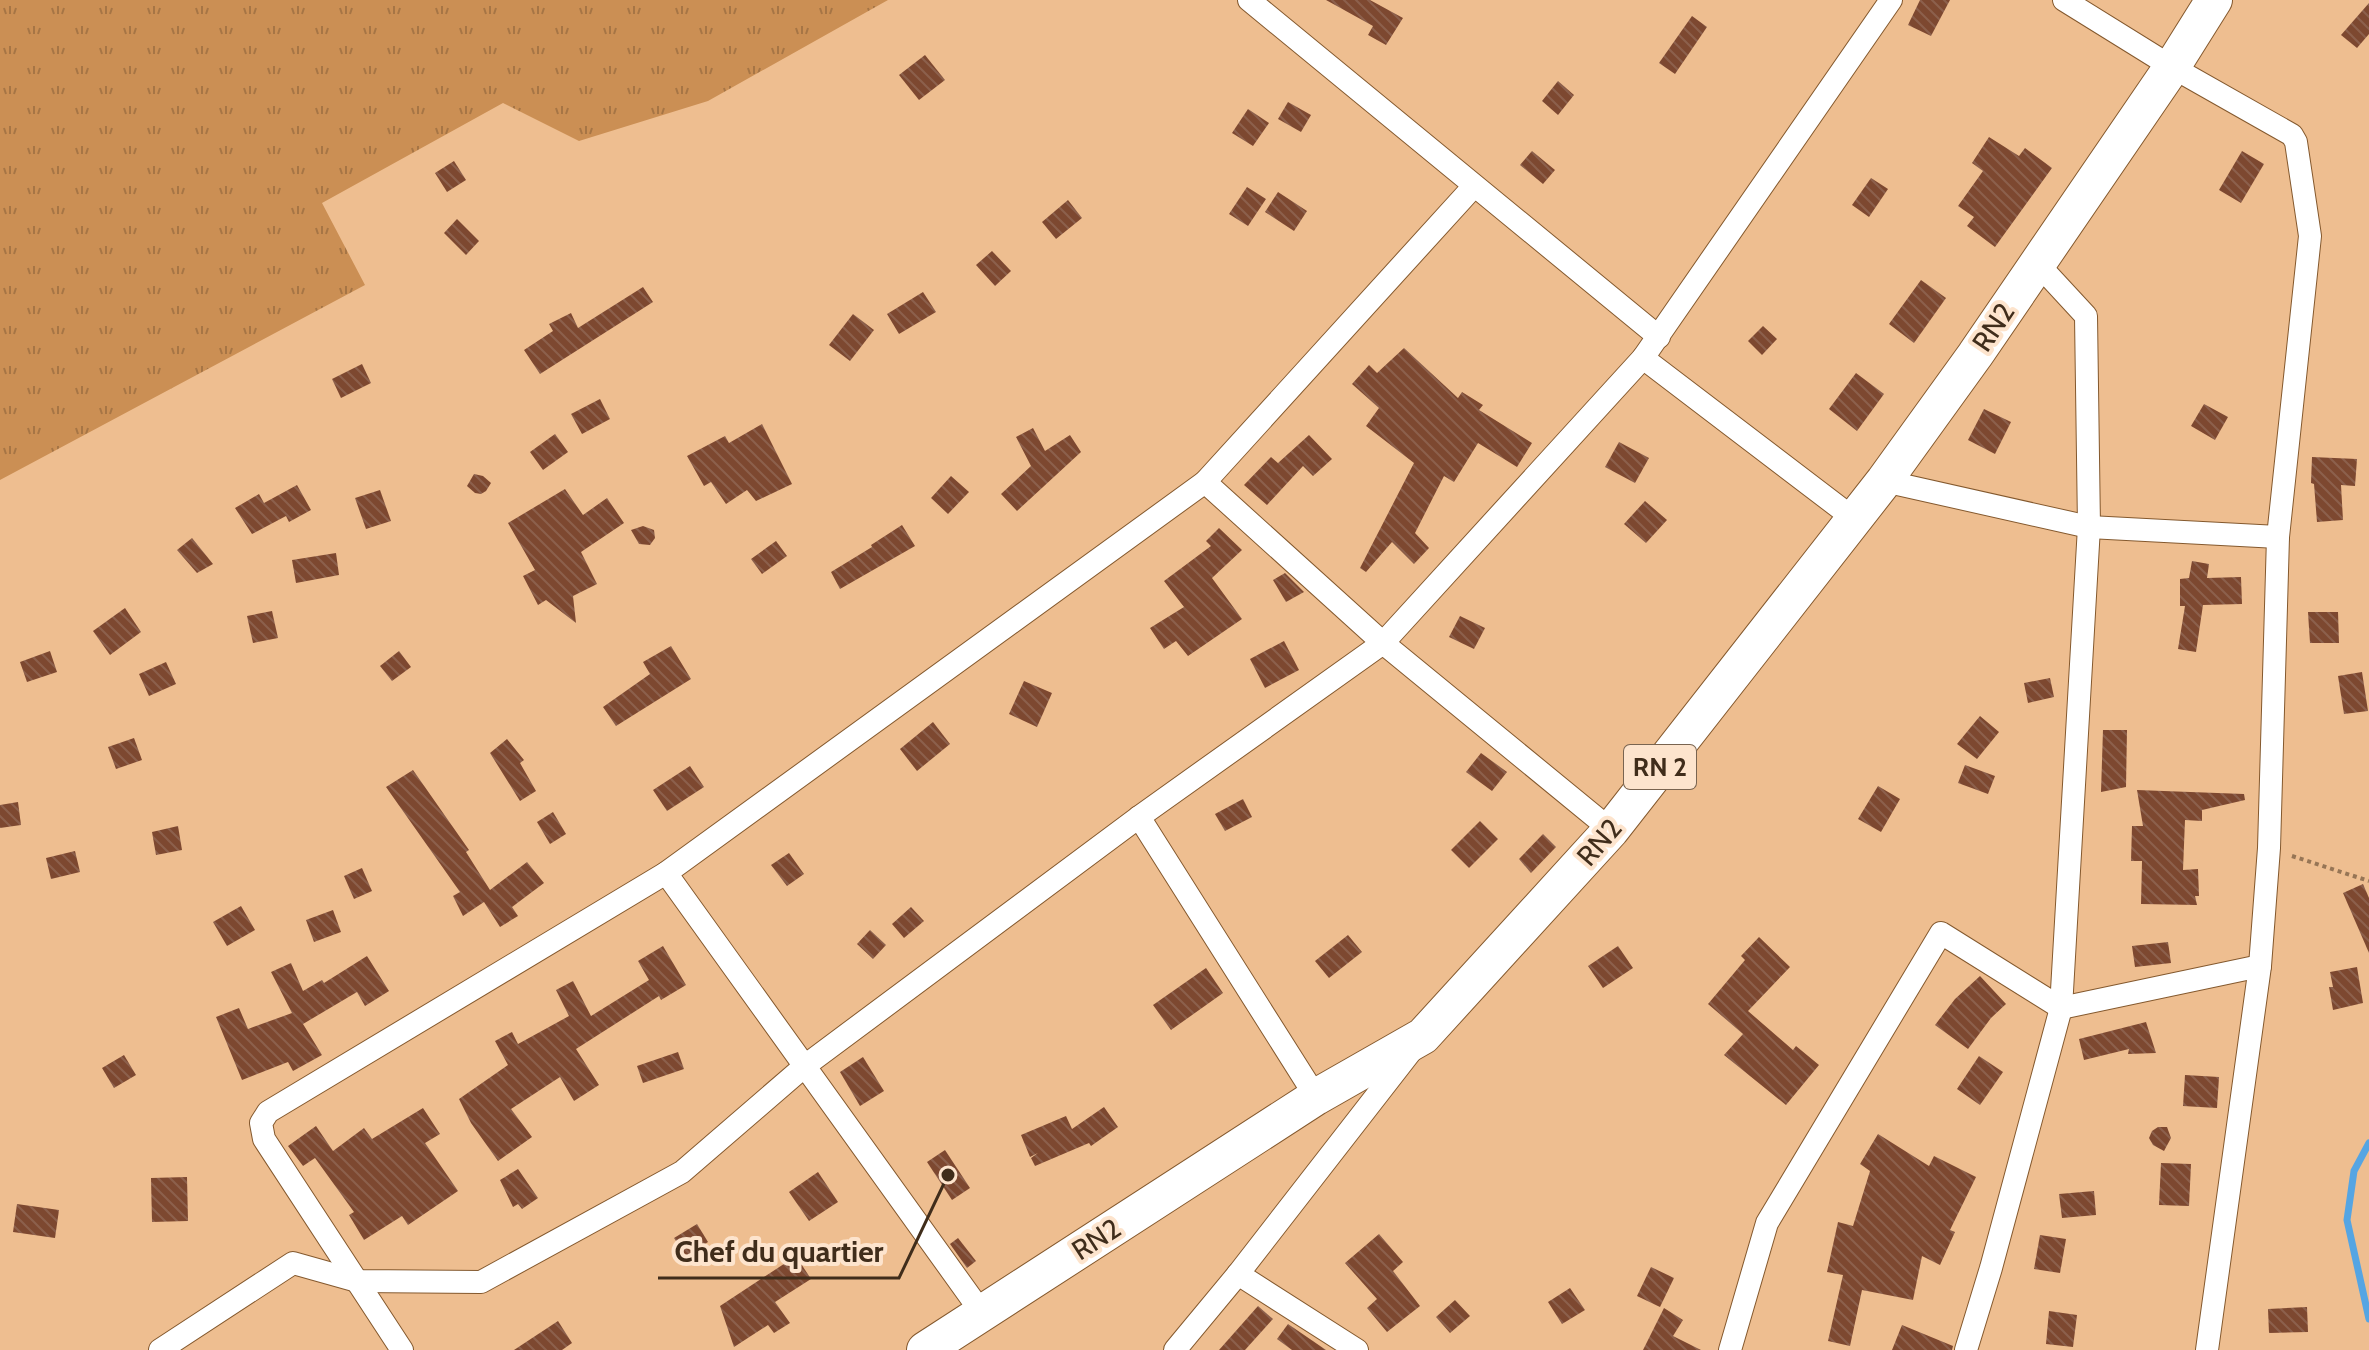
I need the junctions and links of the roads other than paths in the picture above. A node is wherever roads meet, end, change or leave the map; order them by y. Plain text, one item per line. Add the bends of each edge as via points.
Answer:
1 (1249, 0) edge
2 (1891, 0) edge
3 (2064, 0) edge
4 (2214, 0) edge
5 (2172, 67) junction
6 (1474, 186) junction
7 (2037, 263) junction
8 (1659, 337) junction
9 (1643, 358) junction
10 (1884, 481) junction
11 (1205, 482) junction
12 (1853, 518) junction
13 (2089, 527) junction
14 (2278, 537) junction
15 (1383, 643) junction
16 (1139, 817) junction
17 (1611, 830) junction
18 (666, 873) junction
19 (2260, 966) junction
20 (2061, 1008) junction
21 (1423, 1036) junction
22 (806, 1065) junction
23 (1316, 1097) junction
24 (1238, 1274) junction
25 (357, 1281) junction
26 (982, 1313) junction
27 (160, 1350) edge
28 (402, 1350) edge
29 (925, 1350) edge
30 (1175, 1350) edge
31 (1357, 1350) edge
32 (1730, 1350) edge
33 (1966, 1350) edge
34 (2207, 1350) edge

1 - 6 street
2 - 8 street
3 - 5 street
4 - 5 main road, RN2 / RN 2
5 - 7 main road, RN2 / RN 2
5 - 14 street via 2296,142 2310,236
6 - 8 street
6 - 11 street
7 - 10 main road, RN2 / RN 2
7 - 13 street via 2086,316
8 - 9 street
9 - 12 street
9 - 15 street
10 - 12 main road, RN2 / RN 2
10 - 13 street
11 - 15 street
11 - 18 street
12 - 17 main road, RN2 / RN 2
13 - 14 street
13 - 20 street
14 - 19 street via 2269,848
15 - 16 street
15 - 17 street
16 - 22 street
16 - 23 street
17 - 21 main road, RN2 / RN 2
18 - 22 street
18 - 25 street via 268,1112 261,1123 264,1139
19 - 20 street
19 - 34 street
20 - 32 street via 1941,933 1767,1223
20 - 33 street
21 - 23 main road, RN2 / RN 2
21 - 24 street
22 - 25 street via 682,1172 481,1282
22 - 26 street
23 - 26 main road, RN2 / RN 2
24 - 30 street
24 - 31 street
25 - 27 street via 293,1263
25 - 28 street
26 - 29 main road, RN2 / RN 2

